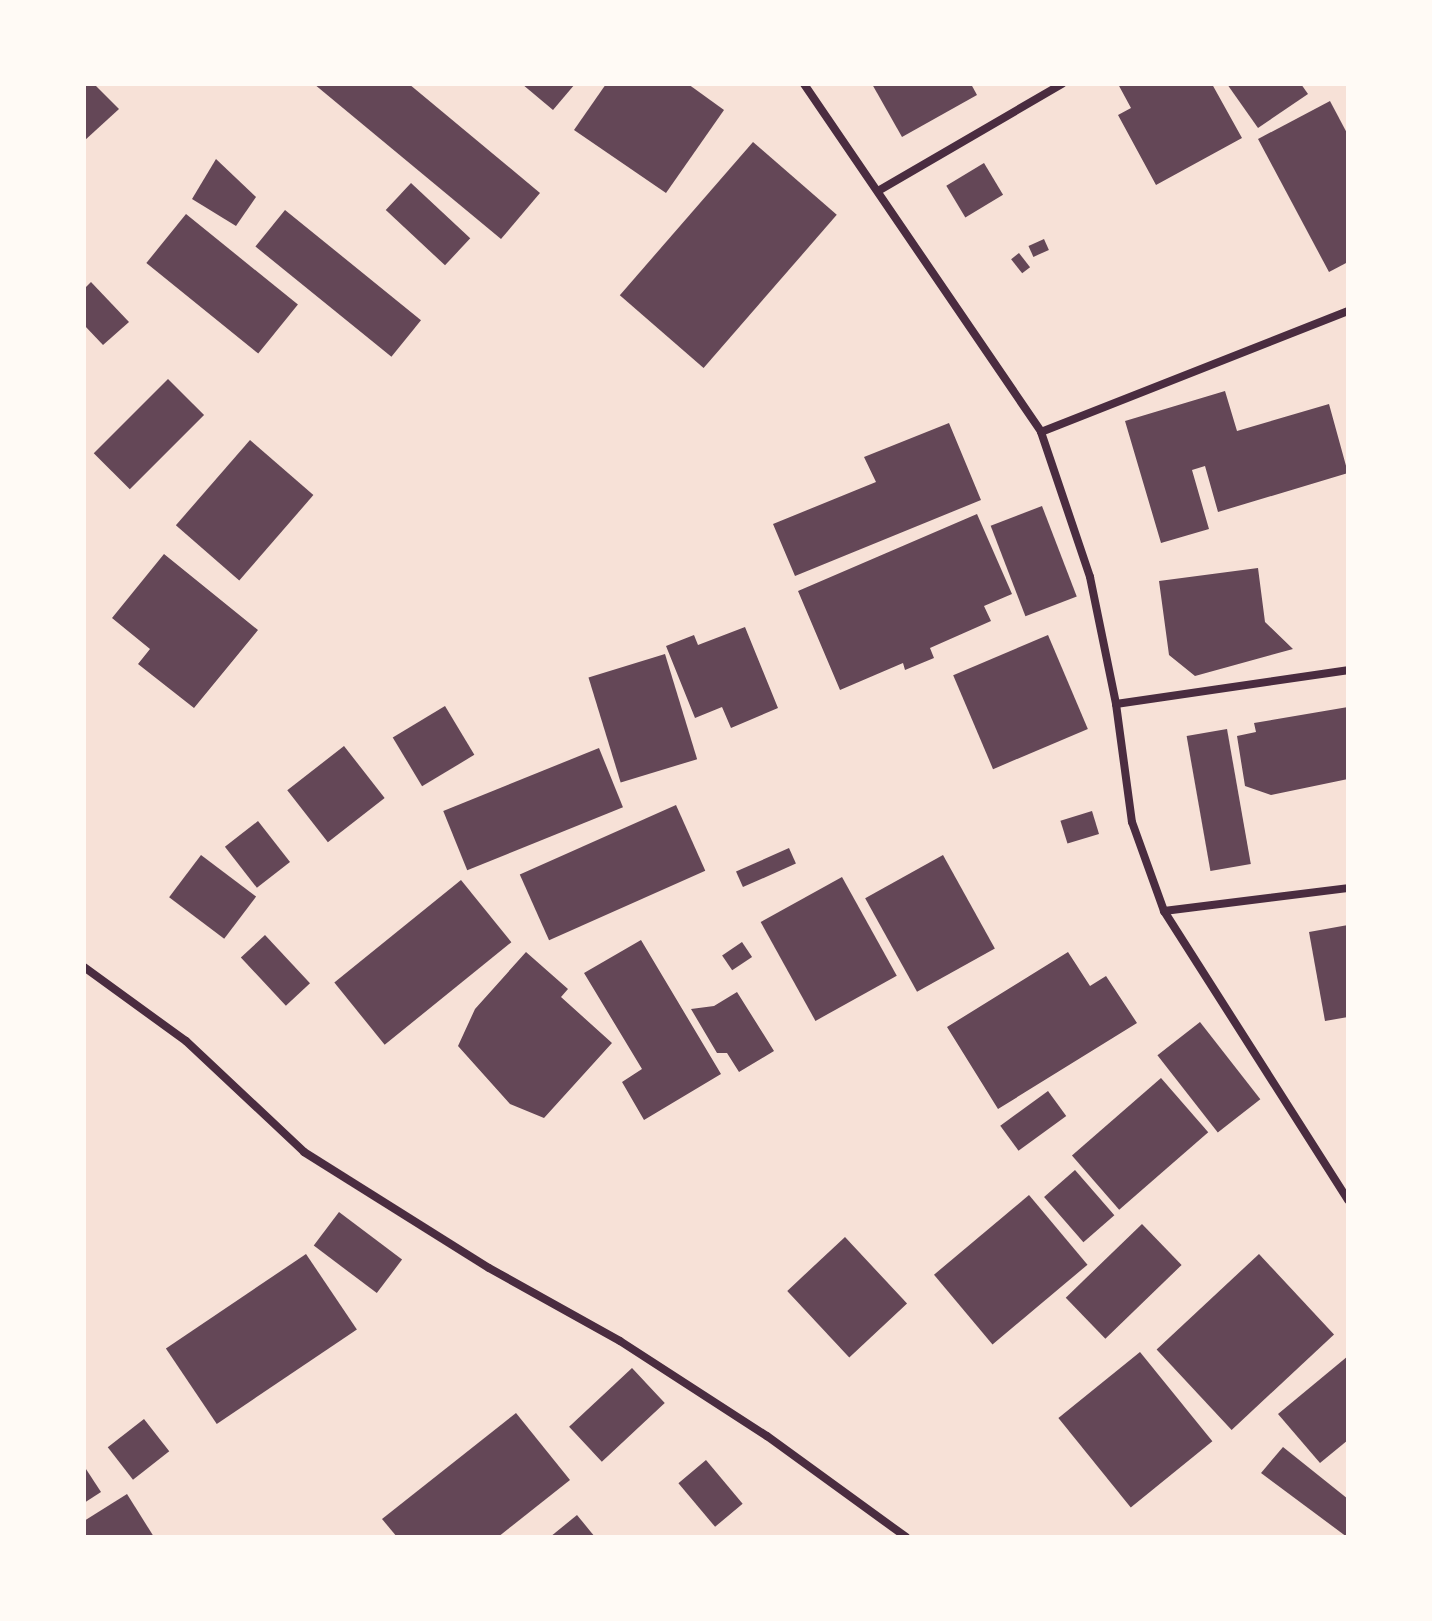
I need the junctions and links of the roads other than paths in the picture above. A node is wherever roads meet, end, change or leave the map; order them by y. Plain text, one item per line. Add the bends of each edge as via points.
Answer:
1 (804, 84) edge
2 (1062, 84) edge
3 (878, 191) junction
4 (1348, 311) edge
5 (1041, 432) junction
6 (1348, 670) edge
7 (1116, 704) junction
8 (1348, 888) edge
9 (1164, 911) junction
10 (84, 967) edge
11 (1348, 1200) edge
12 (906, 1537) edge

1 - 3 street
2 - 3 street
3 - 5 street
4 - 5 street
5 - 7 street via 1090,577
6 - 7 street
7 - 9 street via 1132,822
8 - 9 street
9 - 11 street
10 - 12 street via 186,1041 304,1152 489,1268 620,1341 767,1436

